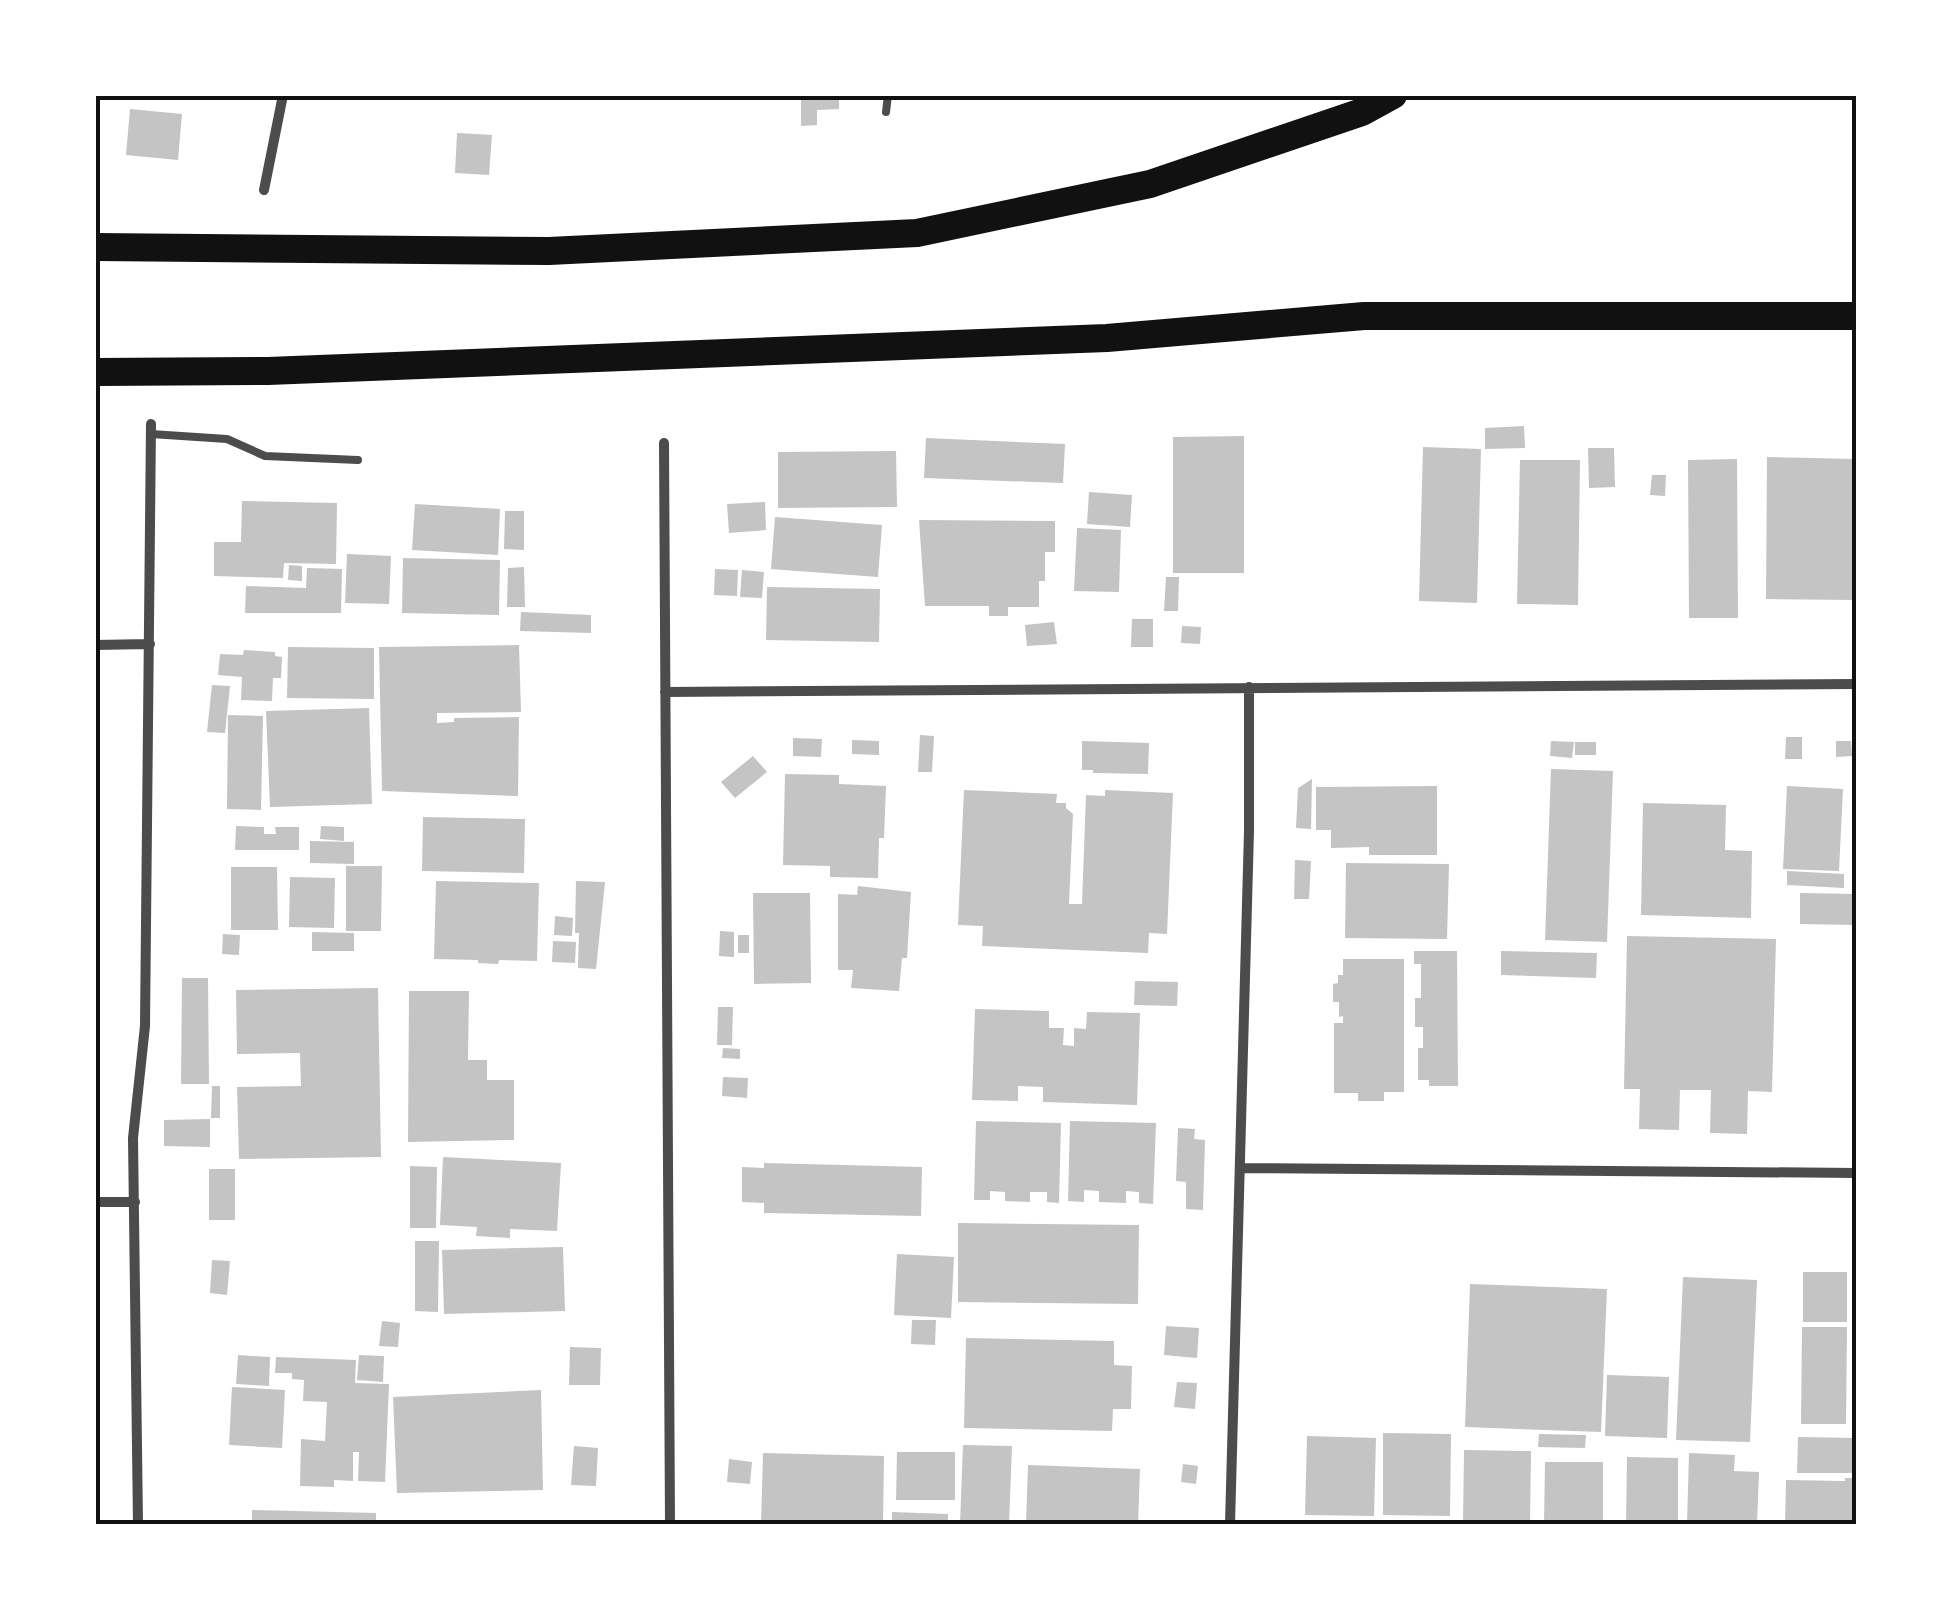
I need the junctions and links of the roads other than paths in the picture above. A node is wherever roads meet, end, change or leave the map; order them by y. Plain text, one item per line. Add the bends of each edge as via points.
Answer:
1 (283, 95) edge
2 (888, 95) edge
3 (1393, 95) edge
4 (886, 112) dead end
5 (264, 190) dead end
6 (95, 247) edge
7 (1856, 316) edge
8 (95, 372) edge
9 (150, 429) joint
10 (664, 442) dead end
11 (358, 460) dead end
12 (150, 644) junction
13 (95, 645) edge
14 (1856, 684) edge
15 (1248, 687) junction
16 (664, 692) junction
17 (1240, 1168) junction
18 (1856, 1173) edge
19 (95, 1202) edge
20 (135, 1202) junction
21 (138, 1524) edge
22 (670, 1524) edge
23 (1230, 1524) edge

1 - 5 street
2 - 4 lane
3 - 6 highway via 1362,112 1150,184 917,233 549,251
7 - 8 highway via 1364,316 1108,338
9 - 11 lane via 227,439 265,456
9 - 12 street
10 - 16 street
12 - 13 street
12 - 20 street via 145,1026
14 - 15 street
15 - 16 street
15 - 17 street
16 - 22 street
17 - 18 street
17 - 23 street
19 - 20 street
20 - 21 street

